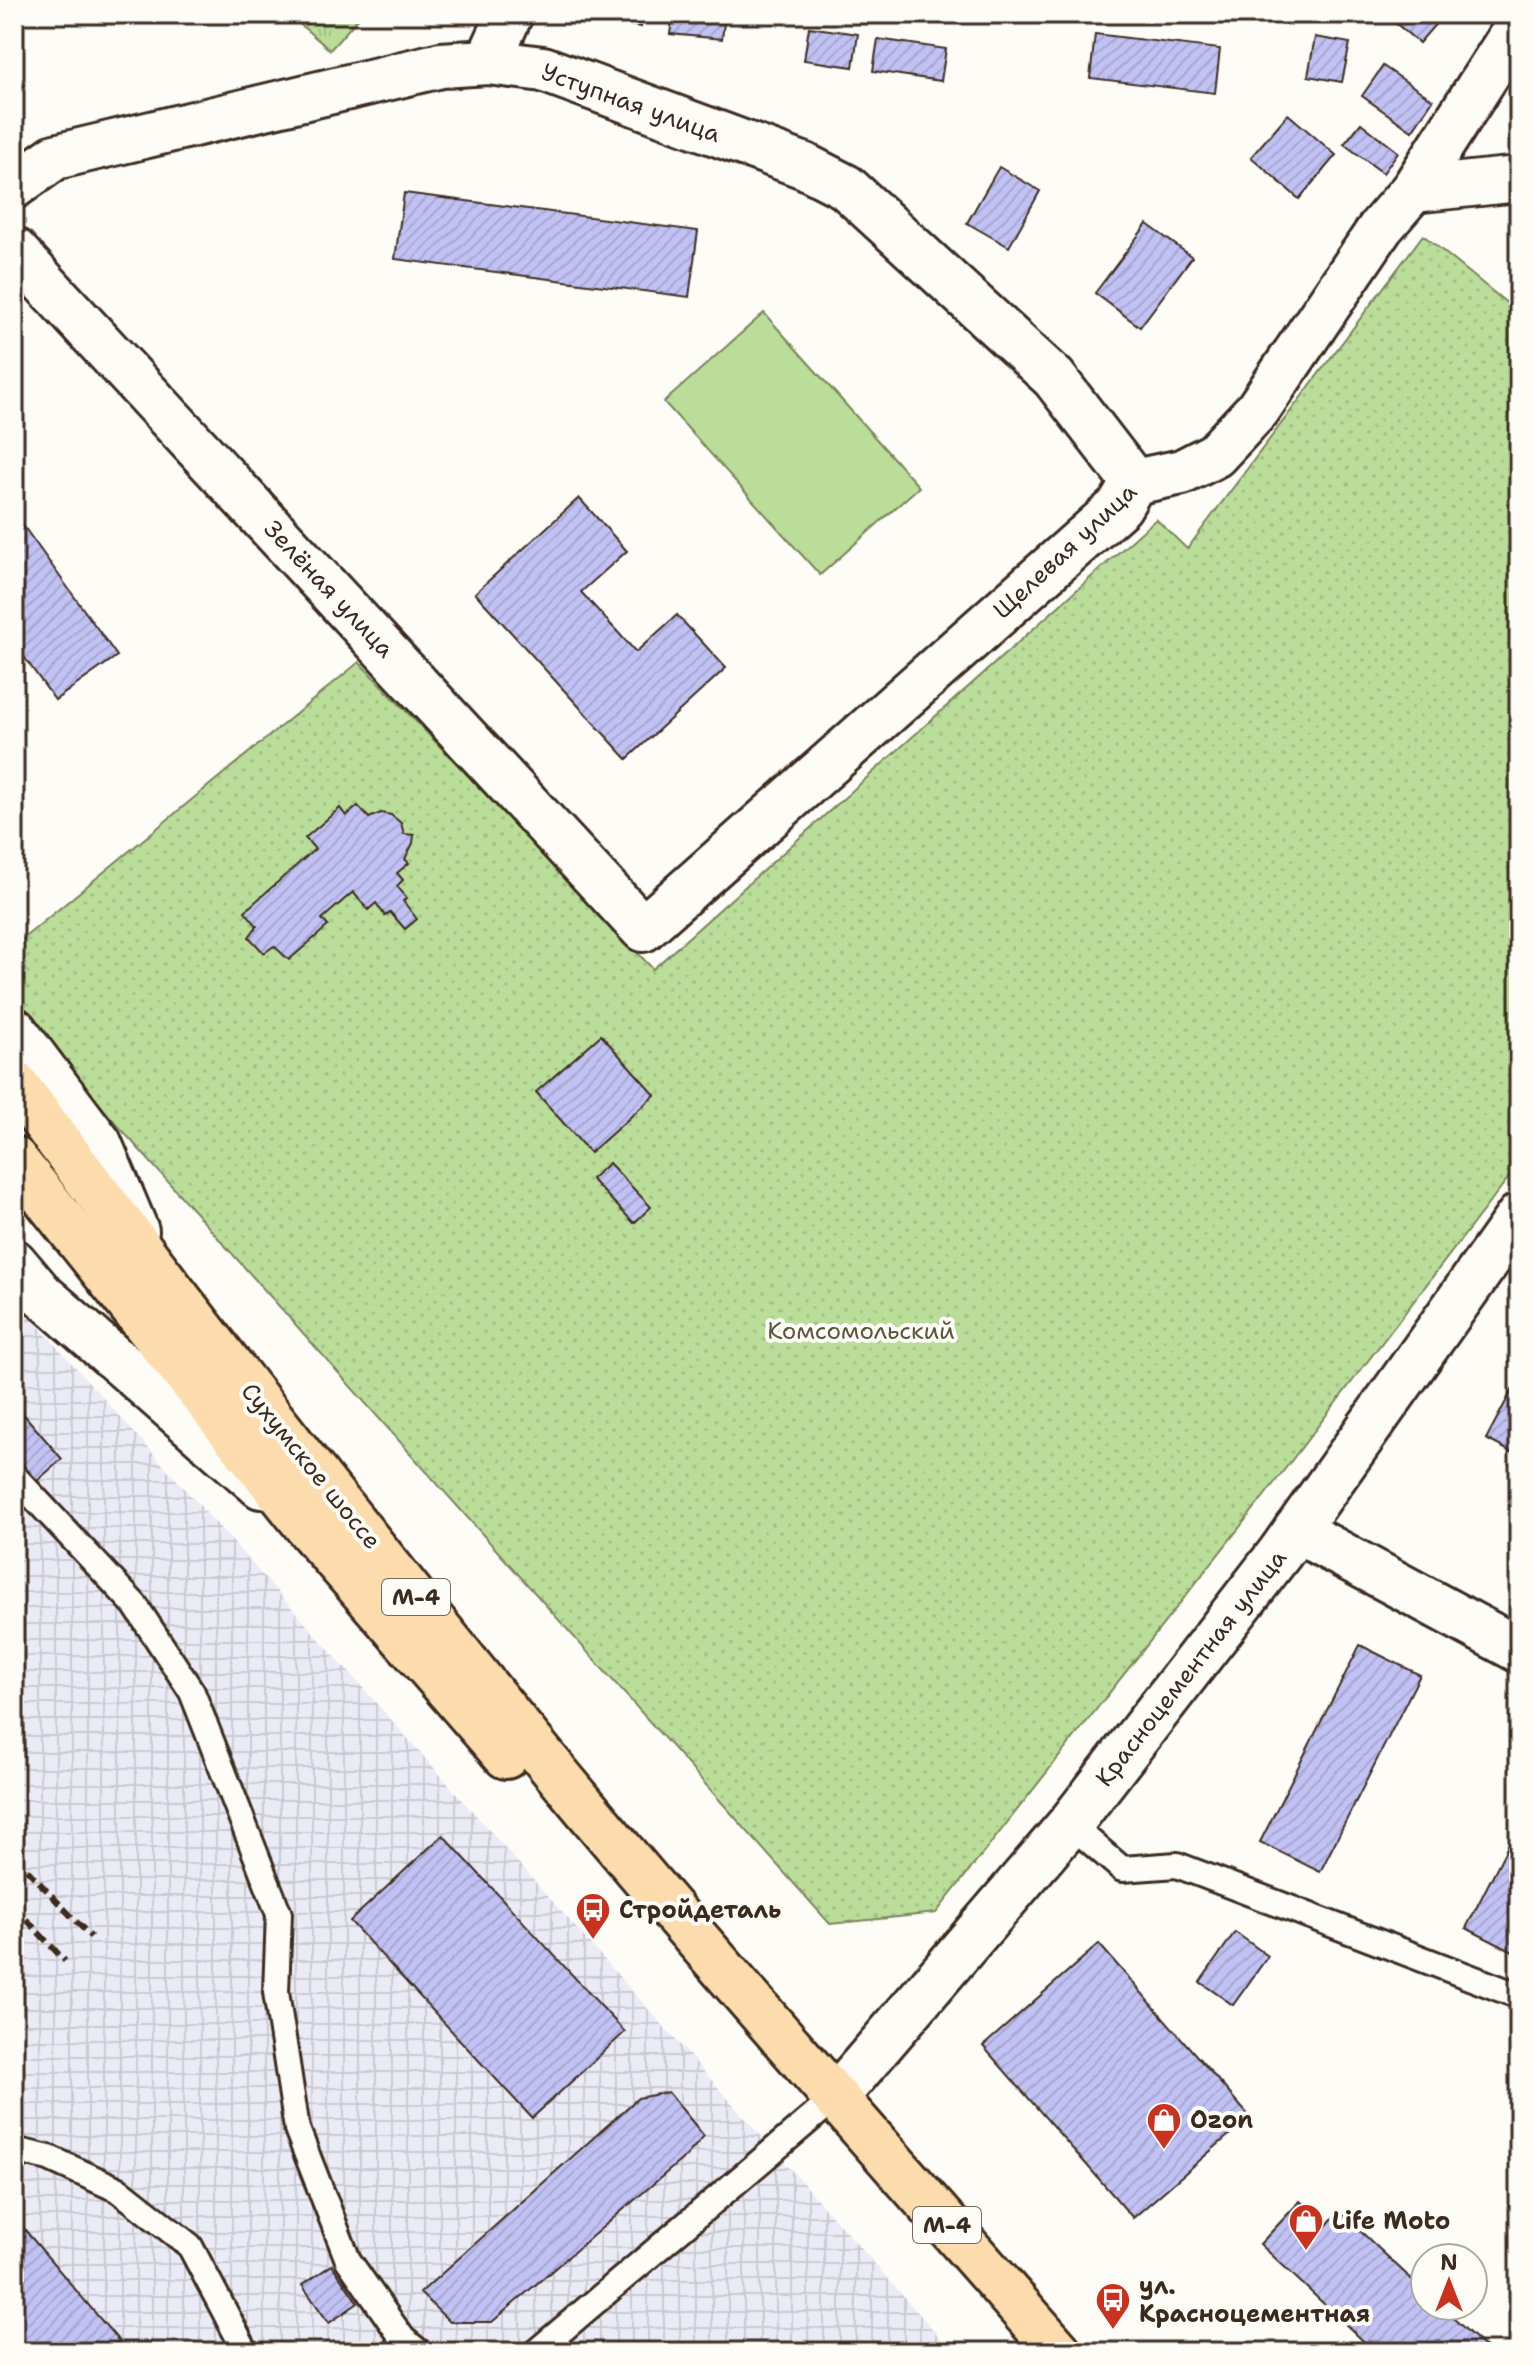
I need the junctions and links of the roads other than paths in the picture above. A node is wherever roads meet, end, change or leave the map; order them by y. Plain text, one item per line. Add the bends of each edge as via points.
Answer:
1 (510, 14) edge
2 (1514, 21) edge
3 (488, 62) junction
4 (1519, 179) edge
5 (14, 186) edge
6 (1413, 190) junction
7 (14, 250) edge
8 (1134, 482) junction
9 (643, 929) joint
10 (14, 1030) edge
11 (14, 1082) edge
12 (14, 1159) edge
13 (1519, 1216) edge
14 (14, 1262) edge
15 (152, 1266) junction
16 (14, 1476) edge
17 (310, 1530) junction
18 (1296, 1530) junction
19 (1519, 1650) edge
20 (1070, 1824) junction
21 (1519, 1996) edge
22 (835, 2098) junction
23 (14, 2150) edge
24 (246, 2352) edge
25 (419, 2352) edge
26 (536, 2352) edge
27 (1059, 2352) edge

1 - 3 street
2 - 6 street, Щелевая улица
3 - 5 street, Уступная улица via 441,65 55,157
3 - 8 street, Уступная улица via 543,69 805,166 846,187 1054,378
4 - 6 street
6 - 8 street, Щелевая улица via 1381,227 1258,409 1215,455 1182,472
7 - 9 street, Зелёная улица
8 - 9 street, Щелевая улица via 1120,506
10 - 15 street via 99,1143
11 - 15 highway, Сухумское шоссе / М-4
12 - 17 highway, Сухумское шоссе / М-4
13 - 18 street, Красноцементная улица
14 - 17 street via 41,1294
15 - 22 highway, Сухумское шоссе / М-4 via 540,1753
16 - 25 lane via 135,1605 192,1692 279,1914 276,1992 297,2129 348,2260 403,2339
17 - 22 highway, Сухумское шоссе / М-4 via 522,1774
18 - 19 street
18 - 20 street, Красноцементная улица
20 - 21 lane via 1122,1869 1177,1865
20 - 22 street, Красноцементная улица
22 - 26 lane
22 - 27 highway, Сухумское шоссе / М-4
23 - 24 lane via 49,2158 119,2190 190,2246

